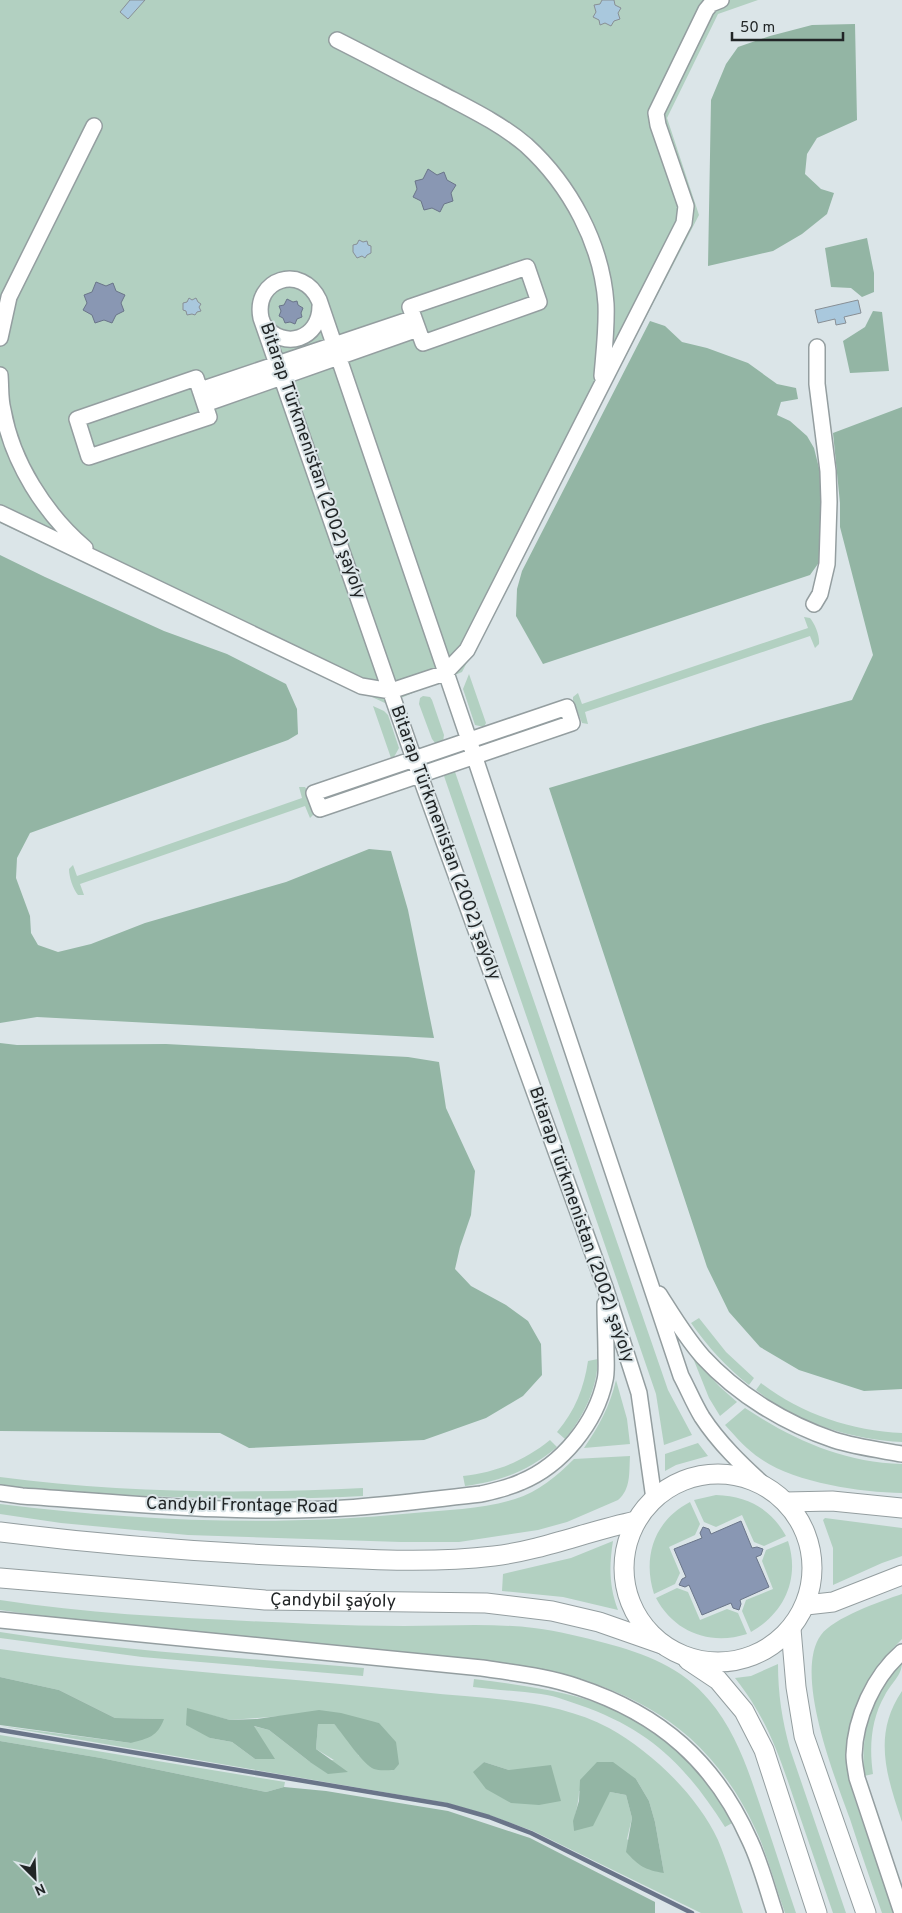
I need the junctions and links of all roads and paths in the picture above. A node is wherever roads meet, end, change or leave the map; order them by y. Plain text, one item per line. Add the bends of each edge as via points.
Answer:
1 (720, 0) edge
2 (337, 40) dead end
3 (94, 126) dead end
4 (319, 300) junction
5 (261, 318) junction
6 (416, 324) junction
7 (0, 338) edge
8 (817, 347) dead end
9 (337, 351) junction
10 (280, 370) junction
11 (0, 375) edge
12 (602, 384) junction
13 (203, 397) junction
14 (0, 513) edge
15 (104, 563) junction
16 (814, 604) dead end
17 (445, 673) junction
18 (391, 691) junction
19 (469, 740) junction
20 (474, 757) junction
21 (414, 759) junction
22 (420, 775) junction
23 (646, 1274) junction
24 (605, 1287) junction
25 (902, 1454) edge
26 (764, 1485) junction
27 (0, 1493) edge
28 (654, 1499) junction
29 (786, 1502) junction
30 (902, 1508) edge
31 (636, 1521) junction
32 (0, 1532) edge
33 (902, 1575) edge
34 (0, 1578) edge
35 (806, 1605) junction
36 (0, 1620) edge
37 (791, 1629) junction
38 (662, 1644) junction
39 (902, 1652) edge
40 (678, 1654) junction
41 (775, 1913) edge
42 (817, 1913) edge
43 (866, 1913) edge
44 (902, 1913) edge

1 - 12 street via 706,10 656,112 686,206 684,223
2 - 12 street via 503,129 531,150 558,181 586,226 600,268 606,302
3 - 7 street via 9,297
4 - 5 street, Bitarap Türkmenistan (2002) şaýoly via 304,282 281,280 263,295
4 - 5 street via 317,323 299,338 276,336 264,326
4 - 9 street, Bitarap Türkmenistan (2002) şaýoly
5 - 10 street, Bitarap Türkmenistan (2002) şaýoly
6 - 6 street via 410,307 527,267 539,302 422,343
6 - 9 street
8 - 16 street via 817,384 829,502 827,564 820,594
9 - 10 street
9 - 17 street, Bitarap Türkmenistan (2002) şaýoly
10 - 13 street
10 - 18 street, Bitarap Türkmenistan (2002) şaýoly
11 - 15 street via 2,410 21,465 52,513 73,538
12 - 17 street via 467,650
13 - 13 street via 196,378 76,419 90,457 209,417
14 - 15 street
15 - 18 street via 341,677 362,686
17 - 18 street
17 - 19 street, Bitarap Türkmenistan (2002) şaýoly
18 - 21 street, Bitarap Türkmenistan (2002) şaýoly
19 - 20 street, Bitarap Türkmenistan (2002) şaýoly
19 - 20 street via 567,707 572,723
19 - 21 street
20 - 22 street
20 - 23 street, Bitarap Türkmenistan (2002) şaýoly
21 - 22 street, Bitarap Türkmenistan (2002) şaýoly
21 - 22 street via 314,792 320,809
22 - 24 street, Bitarap Türkmenistan (2002) şaýoly
23 - 25 street, Bitarap Türkmenistan (2002) şaýoly via 703,1357 747,1396 793,1424 836,1441
23 - 26 street, Bitarap Türkmenistan (2002) şaýoly via 681,1376 701,1415 734,1457
24 - 27 street, Candybil Frontage Road via 606,1378 599,1403 569,1448 537,1474 507,1488 481,1494 345,1508 284,1510 208,1508
24 - 28 street, Bitarap Türkmenistan (2002) şaýoly via 639,1393
26 - 28 main road via 737,1475 707,1474 678,1482
26 - 29 main road
28 - 31 main road
29 - 30 main road via 832,1501
29 - 35 main road via 803,1524 812,1551 813,1578
31 - 32 main road via 527,1550 466,1558 405,1560 231,1554
31 - 38 main road via 626,1547 624,1574 629,1601 642,1624
33 - 35 main road via 833,1602
34 - 38 main road, Çandybil şaýoly via 265,1600 486,1603 552,1611 598,1622
35 - 37 main road
36 - 41 street via 482,1668 577,1686 646,1716 700,1762 718,1785 751,1842
37 - 40 main road via 773,1645 743,1659 702,1661
37 - 43 main road via 804,1736
38 - 40 main road
39 - 44 street via 875,1685 864,1708 854,1755 859,1786
40 - 42 main road via 718,1680 744,1711 764,1750

